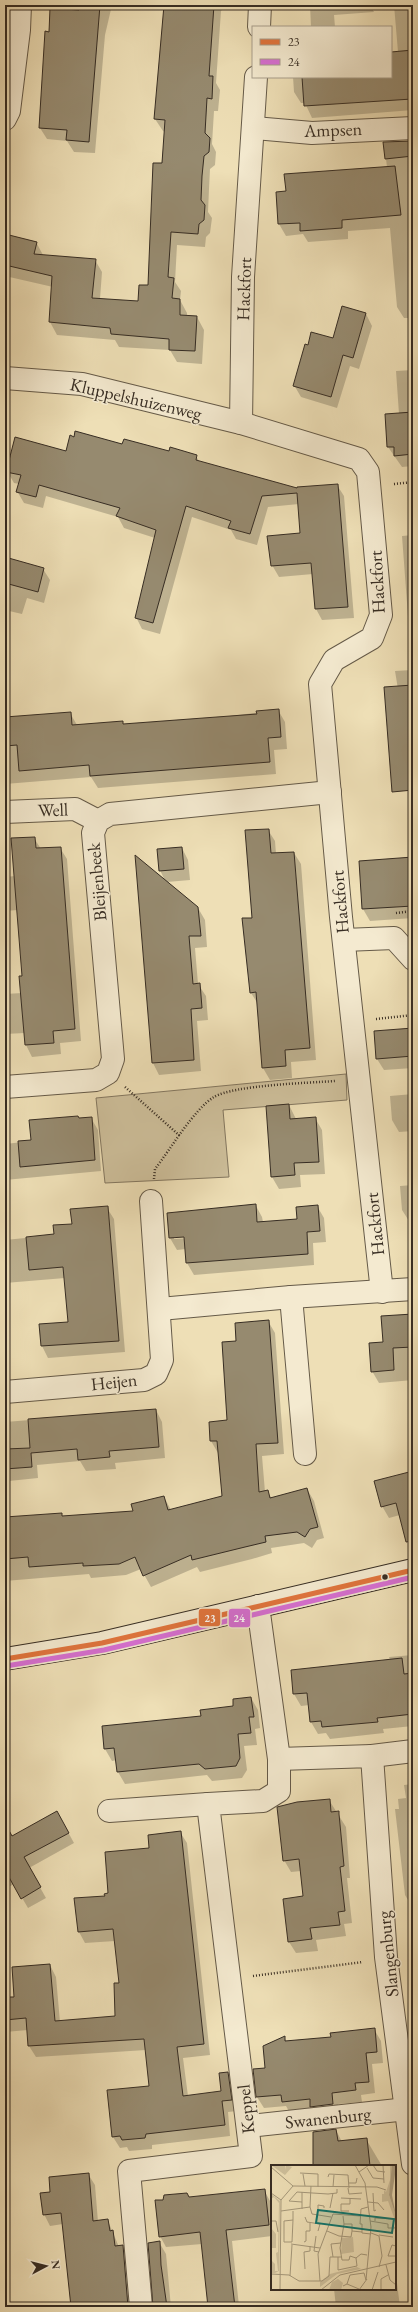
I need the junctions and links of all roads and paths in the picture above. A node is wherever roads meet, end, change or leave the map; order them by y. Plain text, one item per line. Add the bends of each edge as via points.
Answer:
1 (20, 5) edge
2 (260, 5) edge
3 (258, 26) edge
4 (12, 31) edge
5 (256, 78) edge
6 (5, 119) edge
7 (254, 128) junction
8 (413, 128) edge
9 (5, 378) edge
10 (242, 424) junction
11 (330, 792) junction
12 (5, 812) edge
13 (98, 821) junction
14 (344, 940) junction
15 (413, 959) edge
16 (413, 1015) edge
17 (352, 1022) junction
18 (108, 1073) junction
19 (359, 1079) junction
20 (5, 1087) edge
21 (180, 1136) junction
22 (151, 1201) joint
23 (413, 1289) edge
24 (382, 1292) junction
25 (291, 1297) junction
26 (160, 1308) junction
27 (5, 1392) edge
28 (304, 1454) dead end
29 (413, 1570) edge
30 (258, 1606) junction
31 (5, 1659) edge
32 (413, 1751) edge
33 (372, 1756) junction
34 (279, 1759) junction
35 (208, 1804) junction
36 (109, 1811) dead end
37 (386, 1957) junction
38 (231, 1978) junction
39 (407, 2109) junction
40 (249, 2126) junction
41 (413, 2156) edge
42 (141, 2307) edge

1 - 4 street
2 - 3 street
4 - 6 street via 9,111
5 - 7 street, Hackfort
7 - 8 street, Ampsen via 312,133
7 - 10 street, Hackfort via 243,277
9 - 10 street, Kluppelshuizenweg via 82,384
10 - 11 street, Hackfort via 359,459 368,472 381,615 372,638 334,660 320,684
11 - 13 street, Bleijenbeek via 110,814
11 - 14 street, Hackfort
12 - 13 street, Well via 75,809
13 - 18 street, Bleijenbeek via 93,833 113,1059
14 - 15 street via 394,938
14 - 17 street, Hackfort
16 - 17 path
17 - 19 street, Hackfort
18 - 20 street via 96,1080
18 - 21 path
19 - 21 path via 231,1091 213,1098 195,1115
19 - 24 street, Hackfort
21 - 22 path via 155,1169
22 - 26 street, Heijen
23 - 24 street
24 - 25 street
25 - 26 street
25 - 28 street
26 - 27 street, Heijen via 162,1360 156,1374 144,1380
29 - 30 street
30 - 31 street via 102,1643
30 - 34 street
32 - 33 street
33 - 34 street
33 - 37 street, Slangenburg
34 - 35 street via 279,1791 263,1801
35 - 36 street
35 - 38 street, Keppel
37 - 38 path via 348,1966
37 - 39 street, Slangenburg
38 - 40 street, Keppel
39 - 40 street, Swanenburg
39 - 41 street, Slangenburg
40 - 42 street, Keppel via 251,2156 129,2171

